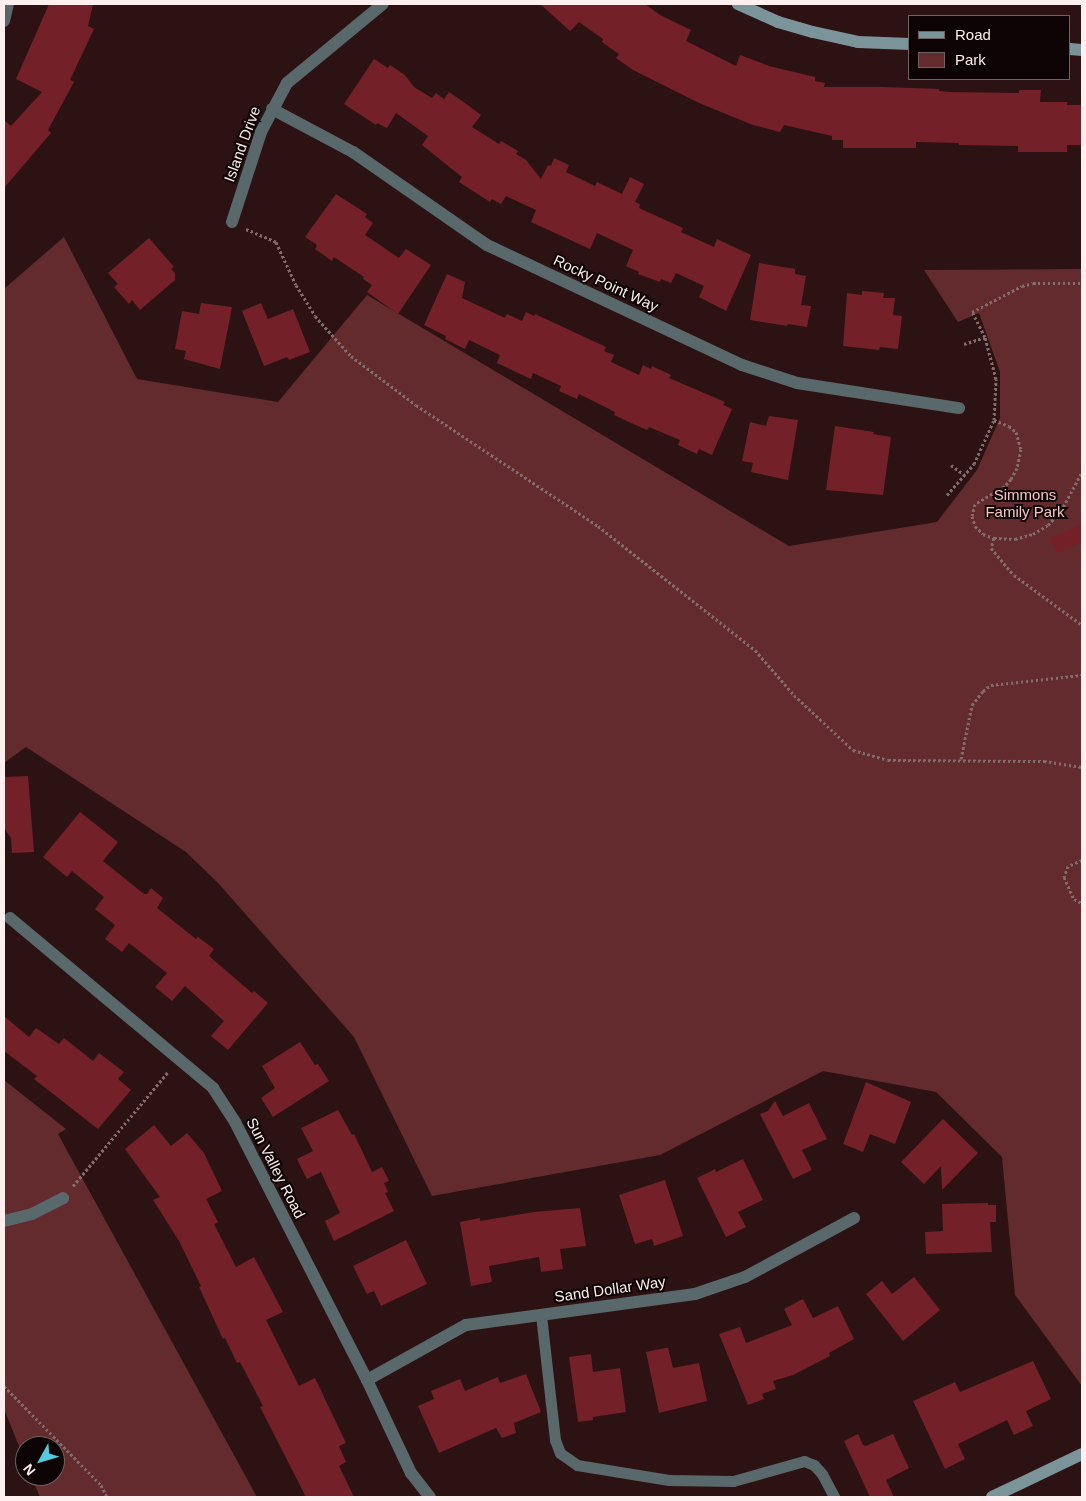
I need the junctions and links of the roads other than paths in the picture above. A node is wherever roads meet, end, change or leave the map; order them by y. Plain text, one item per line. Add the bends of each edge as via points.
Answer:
1 (8, 4) edge
2 (382, 4) edge
3 (738, 4) edge
4 (4, 21) edge
5 (908, 44) edge
6 (272, 109) junction
7 (232, 222) road end
8 (959, 408) dead end
9 (10, 918) dead end
10 (63, 1198) road end
11 (854, 1218) dead end
12 (4, 1221) edge
13 (541, 1315) junction
14 (367, 1380) junction
15 (1082, 1454) edge
16 (430, 1497) edge
17 (834, 1497) edge
18 (992, 1497) edge

1 - 4 street
2 - 6 street, Island Drive via 287,83
3 - 5 street via 778,22 813,32 858,42
6 - 7 street, Island Drive via 261,132
6 - 8 street, Rocky Point Way via 353,152 487,245 742,365 797,383
9 - 14 street, Sun Valley Road via 213,1088 235,1122
10 - 12 street via 32,1214
11 - 13 street, Sand Dollar Way via 745,1277 695,1294
13 - 14 street, Sand Dollar Way via 466,1325
13 - 17 lane via 555,1440 560,1454 577,1465 669,1480 733,1481 804,1461 814,1465 822,1474
14 - 16 street, Sun Valley Road via 411,1473
15 - 18 street

